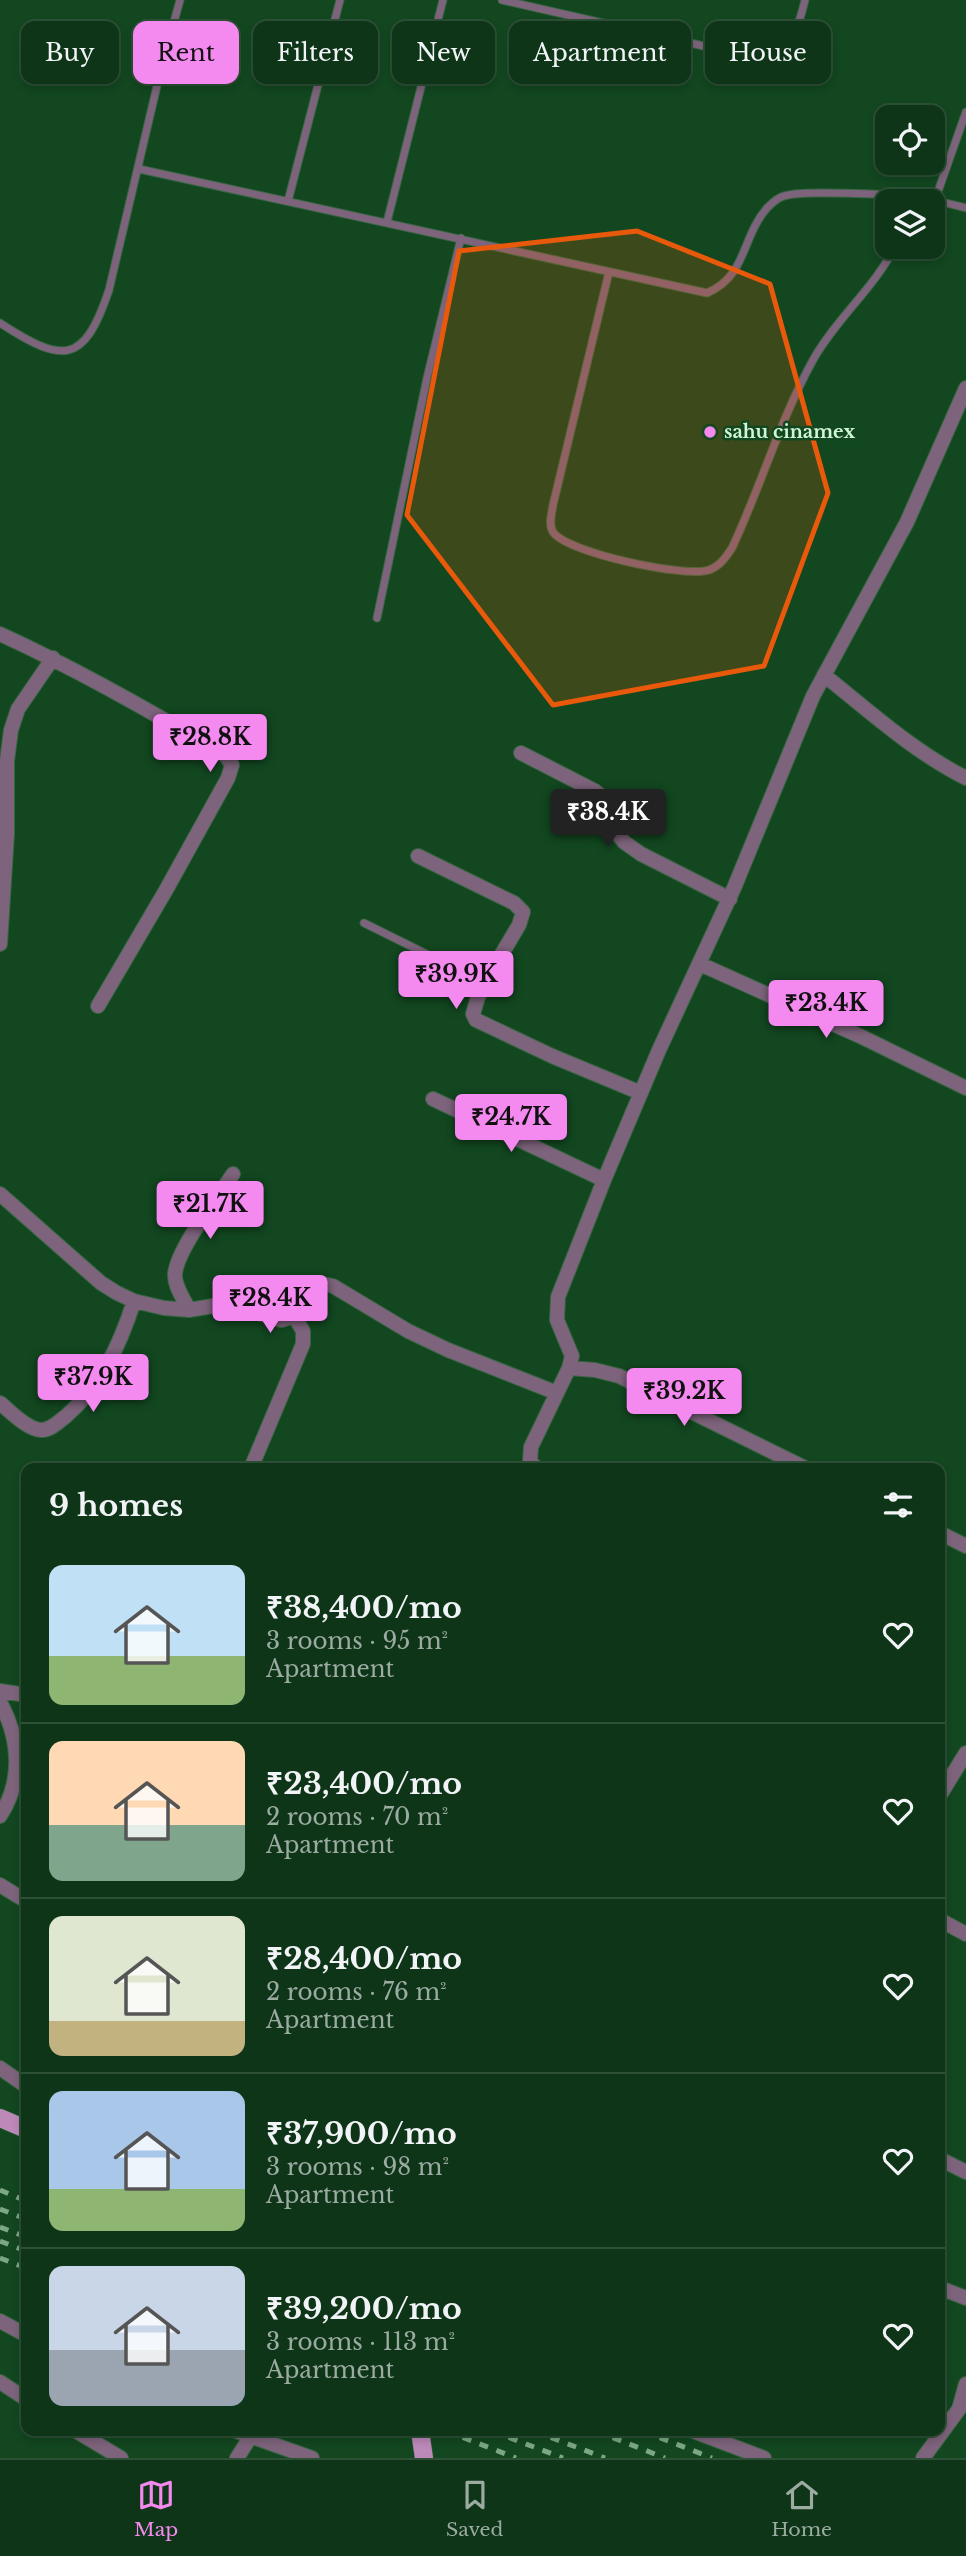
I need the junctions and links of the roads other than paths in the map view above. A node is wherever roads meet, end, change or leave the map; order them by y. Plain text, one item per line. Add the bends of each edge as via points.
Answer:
1 (180, 0) edge
2 (340, 0) edge
3 (443, 0) edge
4 (502, 0) edge
5 (805, 0) edge
6 (966, 112) edge
7 (139, 169) junction
8 (938, 189) edge
9 (875, 195) edge
10 (288, 201) junction
11 (945, 203) edge
12 (966, 208) edge
13 (387, 222) junction
14 (461, 238) junction
15 (887, 259) edge
16 (609, 272) junction
17 (0, 323) edge
18 (966, 388) edge
19 (377, 618) dead end
20 (0, 634) edge
21 (53, 658) junction
22 (824, 675) junction
23 (522, 752) dead end
24 (966, 778) edge
25 (418, 856) dead end
26 (730, 899) junction
27 (364, 923) dead end
28 (0, 944) edge
29 (700, 964) junction
30 (485, 983) junction
31 (98, 1006) dead end
32 (966, 1088) edge
33 (640, 1093) junction
34 (433, 1099) dead end
35 (233, 1174) dead end
36 (604, 1180) junction
37 (0, 1194) edge
38 (134, 1301) junction
39 (189, 1310) junction
40 (293, 1314) junction
41 (569, 1368) junction
42 (557, 1393) junction
43 (0, 1404) edge
44 (253, 1463) edge
45 (532, 1463) edge
46 (795, 1463) edge
47 (945, 1536) edge
48 (966, 1546) edge
49 (0, 1690) edge
50 (21, 1694) edge
51 (0, 1702) edge
52 (966, 1753) edge
53 (945, 1787) edge
54 (0, 1816) edge
55 (0, 1885) edge
56 (21, 1899) edge
57 (945, 1923) edge
58 (966, 1934) edge
59 (0, 2068) edge
60 (21, 2083) edge
61 (0, 2118) edge
62 (21, 2127) edge
63 (945, 2162) edge
64 (966, 2172) edge
65 (945, 2290) edge
66 (966, 2298) edge
67 (0, 2321) edge
68 (21, 2332) edge
69 (0, 2382) edge
70 (966, 2384) edge
71 (21, 2396) edge
72 (945, 2428) edge
73 (84, 2436) edge
74 (251, 2436) joint
75 (421, 2436) edge
76 (706, 2436) edge
77 (939, 2436) edge
78 (121, 2458) edge
79 (237, 2458) edge
80 (312, 2458) edge
81 (425, 2458) edge
82 (764, 2458) edge
83 (923, 2458) edge

1 - 7 lane
2 - 10 lane
3 - 13 lane
4 - 5 lane via 760,56 779,51 793,36
6 - 8 lane
7 - 10 lane
7 - 17 lane via 109,290 99,321 85,343 69,351 49,351
9 - 16 lane via 783,196 756,223 732,276 706,293
10 - 13 lane
11 - 12 lane
13 - 14 lane
14 - 16 lane
14 - 19 lane
15 - 16 lane via 813,361 732,548 722,563 697,572 679,572 574,546 553,532 550,522
18 - 22 street via 907,522
20 - 21 street
21 - 28 street via 18,709 11,730
21 - 31 street via 226,755 232,765
22 - 24 street via 906,740
22 - 26 street
23 - 26 street via 604,798 624,842
25 - 30 street via 514,903 523,912
26 - 29 street
27 - 30 lane
29 - 32 street
29 - 33 street
30 - 33 street via 473,1014 480,1024
33 - 36 street
34 - 36 street
35 - 39 street via 177,1265 174,1277
36 - 41 street via 558,1297 557,1320 572,1356
37 - 38 street via 101,1283
38 - 39 street
38 - 43 street via 106,1369 59,1422 49,1429 35,1429
39 - 40 street via 234,1306 281,1320
40 - 42 street via 312,1286 333,1286 428,1341
40 - 44 street via 303,1331 303,1344
41 - 42 street
41 - 46 street via 620,1376
42 - 45 street via 531,1447
47 - 48 street
49 - 50 street
51 - 54 street via 12,1733 17,1765 12,1794
52 - 53 street
55 - 56 street
57 - 58 street
59 - 60 street
61 - 62 main road
63 - 64 street
65 - 66 street
67 - 68 street
69 - 71 street
70 - 72 street via 959,2409
73 - 78 street
74 - 79 street
74 - 80 street
75 - 81 main road
76 - 82 street
77 - 83 street

